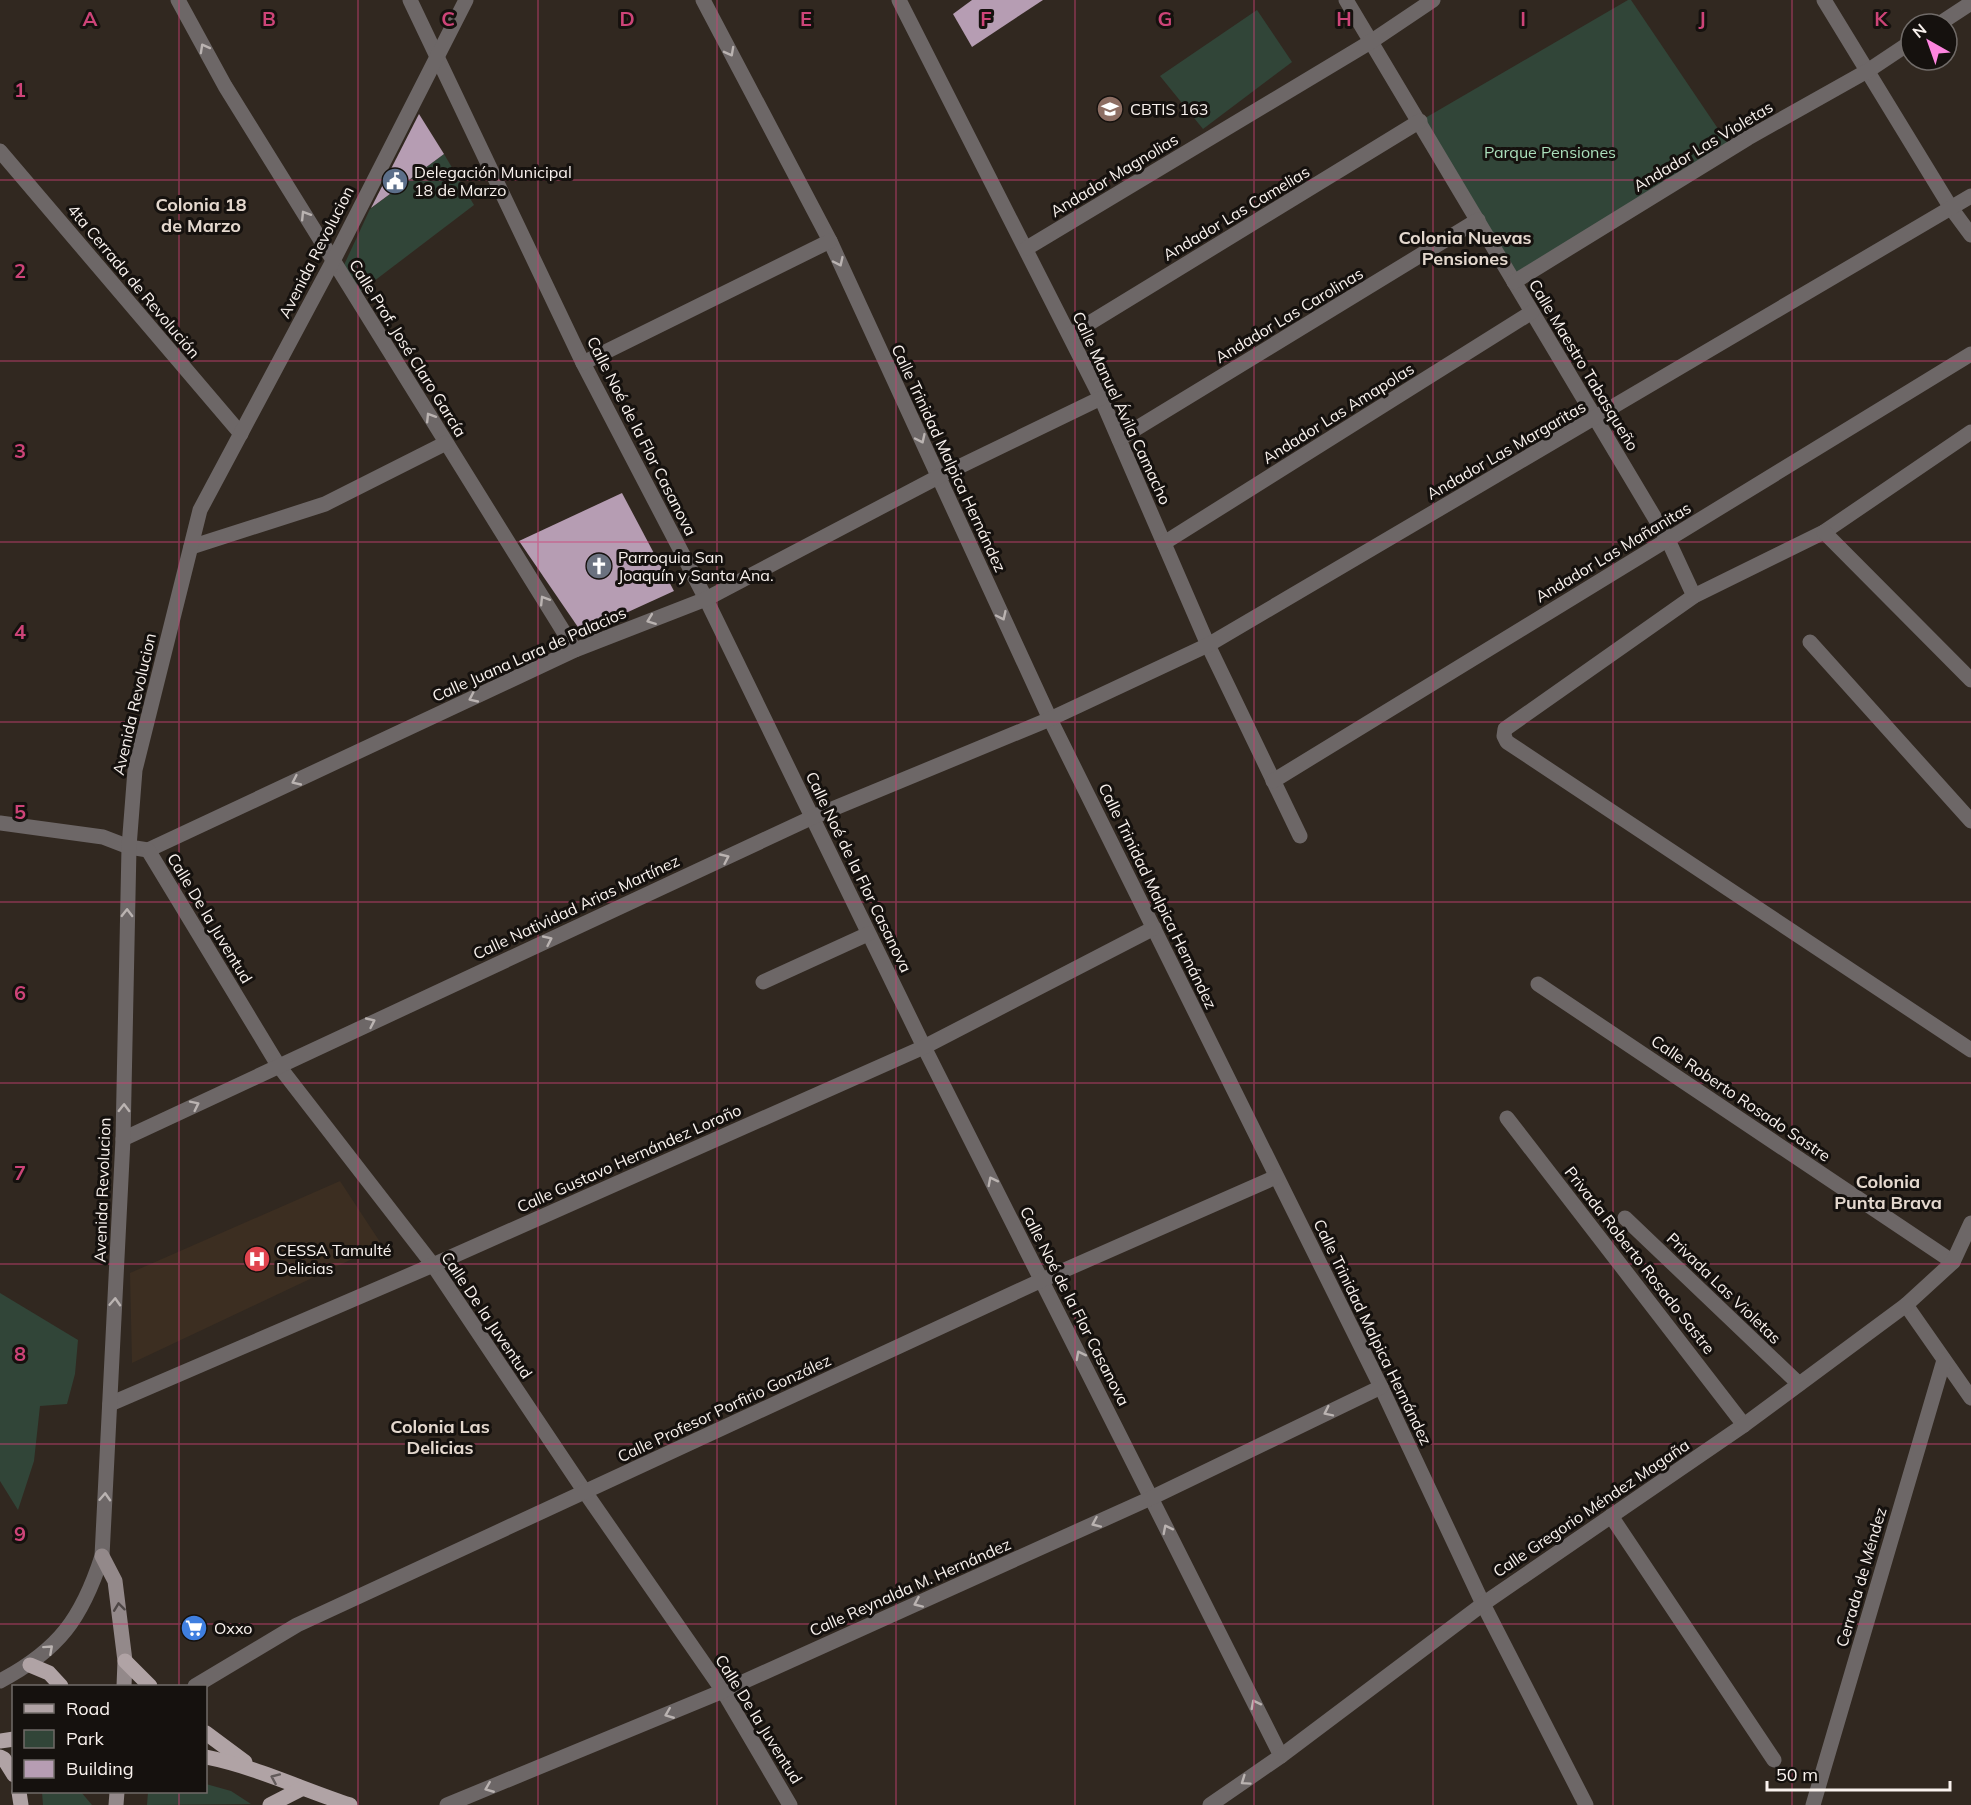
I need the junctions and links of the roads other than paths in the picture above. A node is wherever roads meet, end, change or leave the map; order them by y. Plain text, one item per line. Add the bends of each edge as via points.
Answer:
1 (178, 0) edge
2 (410, 0) edge
3 (466, 0) edge
4 (703, 0) edge
5 (899, 0) edge
6 (1346, 0) edge
7 (1433, 0) edge
8 (1824, 0) edge
9 (1971, 3) edge
10 (1957, 12) edge
11 (1372, 41) junction
12 (1899, 50) edge
13 (435, 57) junction
14 (1869, 70) junction
15 (1420, 121) junction
16 (0, 151) edge
17 (1971, 196) edge
18 (1951, 208) junction
19 (1478, 220) junction
20 (1971, 235) edge
21 (830, 241) junction
22 (1027, 248) junction
23 (333, 261) junction
24 (1514, 282) junction
25 (1532, 312) junction
26 (1070, 335) junction
27 (1971, 354) edge
28 (584, 363) junction
29 (1101, 398) junction
30 (1594, 419) junction
31 (1971, 432) edge
32 (241, 434) junction
33 (1119, 439) junction
34 (446, 443) junction
35 (938, 477) junction
36 (1824, 531) junction
37 (1668, 540) junction
38 (1164, 543) junction
39 (191, 547) junction
40 (1695, 596) junction
41 (706, 599) junction
42 (1810, 642) dead end
43 (1208, 645) junction
44 (575, 650) junction
45 (1971, 680) edge
46 (1050, 718) junction
47 (1273, 781) junction
48 (813, 817) junction
49 (1971, 821) edge
50 (0, 824) edge
51 (1300, 836) dead end
52 (129, 847) junction
53 (148, 850) junction
54 (1154, 928) junction
55 (868, 934) junction
56 (763, 982) dead end
57 (1538, 984) dead end
58 (924, 1047) junction
59 (1971, 1050) edge
60 (278, 1065) junction
61 (1507, 1118) dead end
62 (123, 1139) junction
63 (1276, 1177) junction
64 (1625, 1218) dead end
65 (1971, 1223) edge
66 (1953, 1262) junction
67 (433, 1265) junction
68 (1042, 1280) junction
69 (1906, 1305) junction
70 (1944, 1360) junction
71 (1799, 1384) junction
72 (1381, 1387) junction
73 (1971, 1398) edge
74 (110, 1404) junction
75 (1744, 1425) junction
76 (585, 1492) junction
77 (1151, 1498) junction
78 (1611, 1516) junction
79 (102, 1556) junction
80 (1483, 1604) junction
81 (125, 1661) junction
82 (30, 1665) junction
83 (0, 1681) edge
84 (60, 1685) edge
85 (124, 1685) edge
86 (149, 1685) edge
87 (197, 1685) edge
88 (723, 1692) junction
89 (207, 1735) edge
90 (1281, 1756) junction
91 (0, 1757) edge
92 (207, 1757) edge
93 (1774, 1760) dead end
94 (252, 1767) junction
95 (12, 1772) edge
96 (301, 1789) junction
97 (270, 1805) edge
98 (350, 1805) edge
99 (447, 1805) edge
100 (790, 1805) edge
101 (1210, 1805) edge
102 (1587, 1805) edge
103 (1812, 1805) edge

23 -> 1 street, Calle Prof. José Claro García via 225,86
2 - 13 street, Calle Noé de la Flor Casanova
3 - 13 street, Avenida Revolucion
4 -> 21 street, Calle Trinidad Malpica Hernández
5 - 22 street, Calle Manuel Ávila Camacho
6 - 11 street, Calle Maestro Tabasqueño
7 - 11 street, Andador Magnolias
8 - 14 street
9 - 10 street
11 - 15 street, Calle Maestro Tabasqueño
11 - 22 street, Andador Magnolias
12 - 14 street, Andador Las Violetas
13 - 23 street, Avenida Revolucion
13 - 28 street, Calle Noé de la Flor Casanova
14 - 18 street
14 - 24 street, Andador Las Violetas via 1748,138
15 - 19 street, Calle Maestro Tabasqueño
15 - 26 street, Andador Las Camelias
16 - 32 street, 4ta Cerrada de Revolución
17 - 18 street, Andador Las Margaritas
18 - 20 street
18 - 30 street, Andador Las Margaritas
19 - 24 street, Calle Maestro Tabasqueño
19 - 33 street, Andador Las Carolinas
21 - 28 street
21 -> 35 street, Calle Trinidad Malpica Hernández
22 - 26 street, Calle Manuel Ávila Camacho
23 - 32 street, Avenida Revolucion
34 -> 23 street, Calle Prof. José Claro García
24 - 25 street, Calle Maestro Tabasqueño
25 - 30 street, Calle Maestro Tabasqueño
25 - 38 street, Andador Las Amapolas
26 - 29 street, Calle Manuel Ávila Camacho
27 - 37 street, Andador Las Mañanitas
28 - 41 street, Calle Noé de la Flor Casanova
29 - 33 street, Calle Manuel Ávila Camacho
29 - 35 street, Calle Juana Lara de Palacios
30 - 37 street, Calle Maestro Tabasqueño
30 - 43 street, Andador Las Margaritas
31 - 36 street
32 - 39 street, Avenida Revolucion via 200,510
33 - 38 street, Calle Manuel Ávila Camacho
34 - 39 street via 325,504
44 -> 34 street, Calle Prof. José Claro García
35 - 41 street, Calle Juana Lara de Palacios
35 -> 46 street, Calle Trinidad Malpica Hernández
36 - 40 street
36 - 45 street
37 - 40 street, Calle Maestro Tabasqueño
37 - 47 street, Andador Las Mañanitas
38 - 43 street, Calle Manuel Ávila Camacho
39 - 52 street, Avenida Revolucion via 135,770
40 - 59 street via 1505,729 1507,742
41 -> 44 street, Calle Juana Lara de Palacios
41 - 48 street, Calle Noé de la Flor Casanova
42 - 49 street
43 - 46 street, Andador Las Margaritas
43 - 47 street, Calle Manuel Ávila Camacho
44 -> 53 street, Calle Juana Lara de Palacios
46 - 48 street, Calle Natividad Arias Martínez
46 - 54 street, Calle Trinidad Malpica Hernández
47 - 51 street, Calle Manuel Ávila Camacho
48 - 55 street, Calle Noé de la Flor Casanova
60 -> 48 street, Calle Natividad Arias Martínez
50 - 52 street via 103,837
52 - 53 street
62 -> 52 street, Avenida Revolucion
53 - 60 street, Calle De la Juventud
54 - 58 street, Calle Gustavo Hernández Loroño
54 - 63 street, Calle Trinidad Malpica Hernández
55 - 56 street
55 - 58 street, Calle Noé de la Flor Casanova
57 - 66 street, Calle Roberto Rosado Sastre
58 - 67 street, Calle Gustavo Hernández Loroño
68 -> 58 street, Calle Noé de la Flor Casanova
62 -> 60 street, Calle Natividad Arias Martínez
60 - 67 street, Calle De la Juventud
61 - 75 street, Privada Roberto Rosado Sastre
74 -> 62 street, Avenida Revolucion
63 - 68 street, Calle Profesor Porfirio González
63 - 72 street, Calle Trinidad Malpica Hernández
64 - 71 street, Privada Las Violetas
65 - 66 street, Calle Gregorio Méndez Magaña
66 - 69 street, Calle Gregorio Méndez Magaña
67 - 74 street, Calle Gustavo Hernández Loroño
67 - 76 street, Calle De la Juventud
68 - 76 street, Calle Profesor Porfirio González
77 -> 68 street, Calle Noé de la Flor Casanova
69 - 70 street
69 - 71 street, Calle Gregorio Méndez Magaña
70 - 73 street
70 - 103 street, Cerrada de Méndez
71 - 75 street, Calle Gregorio Méndez Magaña
72 -> 77 street, Calle Reynalda M. Hernández
72 - 80 street, Calle Trinidad Malpica Hernández
79 -> 74 street, Avenida Revolucion
75 - 78 street, Calle Gregorio Méndez Magaña
76 - 87 street, Calle Profesor Porfirio González via 297,1625
76 - 88 street, Calle De la Juventud
77 -> 88 street, Calle Reynalda M. Hernández
90 -> 77 street, Calle Noé de la Flor Casanova
78 - 80 street, Calle Gregorio Méndez Magaña
78 - 93 street
81 -> 79 main road via 115,1581
82 -> 79 street, Avenida Revolucion via 74,1623
80 - 90 street, Calle Gregorio Méndez Magaña
80 - 102 street, Calle Trinidad Malpica Hernández
81 - 85 main road
81 - 86 main road
82 - 83 street, Avenida Revolucion
82 - 84 main road via 49,1673
88 -> 99 street, Calle Reynalda M. Hernández
88 - 100 street, Calle De la Juventud
89 - 94 main road
90 -> 101 street, Calle Gregorio Méndez Magaña
91 - 95 main road
92 - 94 main road
96 -> 94 main road
96 - 97 main road
96 - 98 main road

